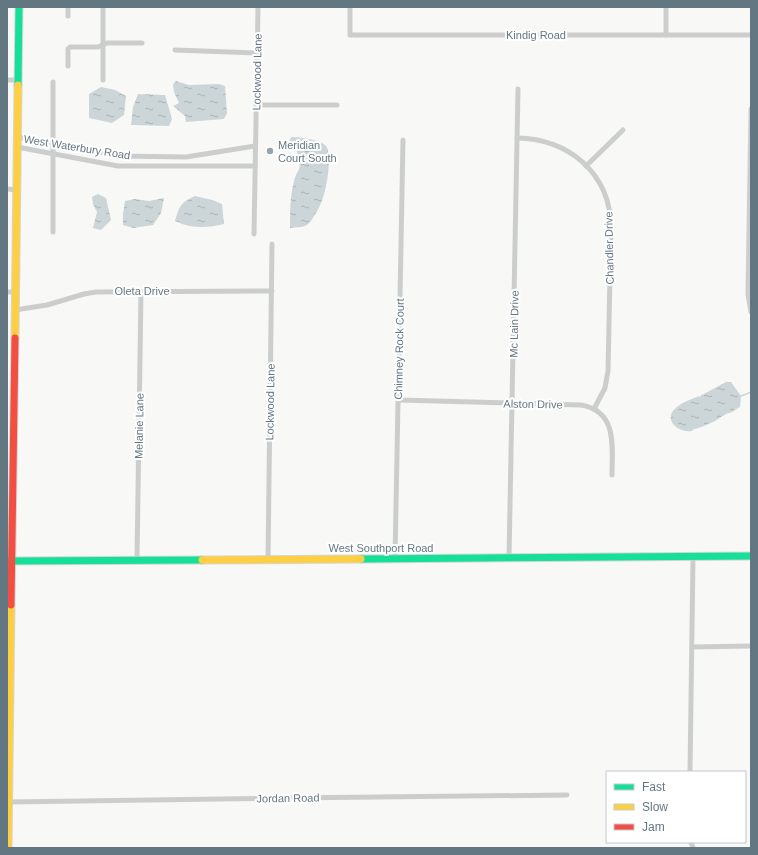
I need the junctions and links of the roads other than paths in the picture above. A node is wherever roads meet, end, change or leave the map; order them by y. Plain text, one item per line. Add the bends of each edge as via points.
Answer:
1 (19, 7) edge
2 (68, 7) edge
3 (103, 7) edge
4 (258, 7) edge
5 (350, 7) edge
6 (666, 7) edge
7 (68, 16) dead end
8 (666, 35) junction
9 (751, 35) edge
10 (142, 43) dead end
11 (103, 44) junction
12 (175, 50) dead end
13 (257, 53) junction
14 (68, 66) dead end
15 (7, 80) edge
16 (18, 80) junction
17 (103, 80) dead end
18 (53, 82) dead end
19 (518, 89) dead end
20 (256, 105) junction
21 (336, 105) dead end
22 (751, 109) edge
23 (623, 130) dead end
24 (18, 137) junction
25 (517, 138) junction
26 (403, 140) dead end
27 (53, 144) junction
28 (255, 146) junction
29 (17, 147) junction
30 (53, 154) junction
31 (255, 166) junction
32 (586, 166) junction
33 (7, 189) edge
34 (17, 190) junction
35 (53, 232) dead end
36 (254, 234) dead end
37 (272, 244) dead end
38 (141, 291) junction
39 (272, 291) junction
40 (7, 292) edge
41 (15, 292) junction
42 (15, 310) junction
43 (751, 312) edge
44 (11, 388) edge
45 (398, 400) junction
46 (512, 403) junction
47 (594, 409) junction
48 (612, 475) dead end
49 (751, 556) edge
50 (693, 557) junction
51 (509, 558) junction
52 (395, 559) junction
53 (137, 560) junction
54 (268, 560) junction
55 (9, 561) edge
56 (751, 646) edge
57 (692, 647) junction
58 (8, 697) edge
59 (690, 771) edge
60 (567, 795) dead end
61 (9, 802) junction
62 (8, 824) edge
63 (8, 848) edge

1 - 16 main road
2 - 7 street
3 - 11 street
4 - 13 street, Lockwood Lane
5 - 8 street, Kindig Road via 350,35
6 - 8 street
8 - 9 street, Kindig Road
10 - 11 street
11 - 14 street via 98,47 69,47
11 - 17 street
12 - 13 street
13 - 20 street, Lockwood Lane
15 - 16 street
16 - 24 main road
18 - 27 street
19 - 25 street, Mc Lain Drive
20 - 21 street
20 - 28 street, Lockwood Lane
22 - 43 street via 748,297
23 - 32 street
24 - 27 street, West Waterbury Road
24 - 29 main road
25 - 32 street, Chandler Drive via 538,140 561,147
25 - 46 street, Mc Lain Drive
26 - 45 street, Chimney Rock Court
27 - 28 street, West Waterbury Road via 120,156 186,157
27 - 30 street
28 - 31 street, Lockwood Lane
29 - 30 street, West Waterbury Road
29 - 34 main road
30 - 31 street, West Waterbury Road via 118,166
30 - 35 street
31 - 36 street, Lockwood Lane
32 - 47 street, Chandler Drive via 603,192 611,224 608,371 605,388
33 - 34 street
34 - 41 main road
37 - 39 street, Lockwood Lane
38 - 39 street, Oleta Drive
38 - 42 street, Oleta Drive via 89,292 47,305
38 - 53 street, Melanie Lane
39 - 54 street, Lockwood Lane
40 - 41 street
41 - 42 main road
42 - 44 main road
44 - 55 main road
45 - 46 street, Alston Drive
45 - 52 street, Chimney Rock Court
46 - 47 street, Alston Drive via 581,405
46 - 51 street, Mc Lain Drive
47 - 48 street via 604,417 610,430
49 - 50 main road, West Southport Road
50 - 51 main road, West Southport Road
50 - 57 street
51 - 52 main road, West Southport Road
52 - 54 main road, West Southport Road
53 - 54 main road, West Southport Road
53 - 55 main road, West Southport Road
55 - 58 main road
56 - 57 street
57 - 59 street
58 - 61 main road
60 - 61 street, Jordan Road
61 - 62 main road
62 - 63 main road

